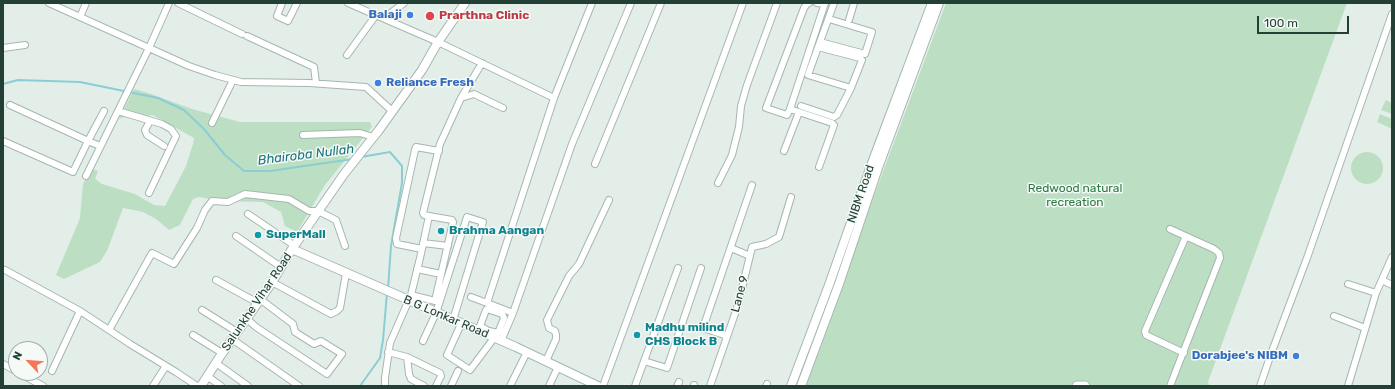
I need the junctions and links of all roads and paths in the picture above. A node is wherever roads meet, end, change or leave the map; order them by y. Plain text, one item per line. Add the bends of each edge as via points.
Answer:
1 (49, 3) edge
2 (86, 3) edge
3 (169, 3) edge
4 (178, 3) edge
5 (282, 3) edge
6 (297, 3) edge
7 (348, 3) edge
8 (404, 3) edge
9 (465, 3) edge
10 (592, 3) edge
11 (631, 3) edge
12 (661, 3) edge
13 (743, 3) edge
14 (777, 3) edge
15 (809, 3) edge
16 (817, 3) edge
17 (825, 3) edge
18 (834, 3) edge
19 (854, 3) edge
20 (932, 3) edge
21 (939, 3) edge
22 (360, 5) edge
23 (1392, 14) edge
24 (376, 15) junction
25 (80, 17) junction
26 (384, 18) junction
27 (829, 19) junction
28 (849, 20) dead end
29 (438, 42) junction
30 (25, 45) dead end
31 (819, 45) junction
32 (3, 48) edge
33 (149, 48) junction
34 (348, 55) dead end
35 (482, 63) junction
36 (233, 80) junction
37 (316, 83) junction
38 (851, 88) junction
39 (461, 98) junction
40 (554, 98) junction
41 (10, 105) dead end
42 (503, 108) dead end
43 (790, 108) junction
44 (800, 109) junction
45 (104, 110) dead end
46 (118, 111) junction
47 (392, 111) junction
48 (150, 121) junction
49 (212, 123) dead end
50 (303, 136) dead end
51 (373, 137) junction
52 (88, 140) junction
53 (3, 141) edge
54 (100, 146) junction
55 (164, 146) dead end
56 (439, 151) junction
57 (784, 151) dead end
58 (595, 164) dead end
59 (819, 167) dead end
60 (86, 176) dead end
61 (718, 183) dead end
62 (752, 186) dead end
63 (149, 193) dead end
64 (791, 197) dead end
65 (609, 200) dead end
66 (318, 211) junction
67 (248, 214) dead end
68 (429, 216) junction
69 (1170, 229) dead end
70 (236, 236) dead end
71 (1186, 236) junction
72 (345, 246) dead end
73 (423, 246) junction
74 (448, 246) junction
75 (294, 247) junction
76 (731, 248) junction
77 (750, 256) junction
78 (1392, 259) edge
79 (282, 267) junction
80 (678, 268) dead end
81 (701, 268) dead end
82 (417, 269) junction
83 (5, 270) dead end
84 (346, 273) junction
85 (442, 274) junction
86 (216, 280) dead end
87 (1382, 280) junction
88 (272, 282) junction
89 (1348, 284) dead end
90 (1392, 284) edge
91 (1376, 294) junction
92 (471, 297) dead end
93 (410, 298) junction
94 (259, 301) junction
95 (488, 303) junction
96 (202, 310) dead end
97 (499, 310) junction
98 (80, 311) junction
99 (436, 313) junction
100 (513, 313) junction
101 (1334, 316) dead end
102 (246, 319) junction
103 (457, 322) junction
104 (1366, 328) junction
105 (109, 330) junction
106 (237, 332) junction
107 (193, 335) dead end
108 (493, 336) junction
109 (727, 336) junction
110 (232, 340) junction
111 (423, 341) dead end
112 (388, 352) junction
113 (527, 352) junction
114 (222, 353) junction
115 (1184, 353) junction
116 (407, 357) junction
117 (546, 361) junction
118 (644, 361) junction
119 (216, 363) junction
120 (166, 366) junction
121 (558, 367) junction
122 (52, 371) dead end
123 (458, 371) dead end
124 (207, 376) junction
125 (31, 383) edge
126 (589, 384) edge
127 (43, 386) edge
128 (153, 386) edge
129 (197, 386) edge
130 (201, 386) edge
131 (221, 386) edge
132 (248, 386) edge
133 (299, 386) edge
134 (385, 386) edge
135 (424, 386) edge
136 (436, 386) edge
137 (451, 386) edge
138 (510, 386) edge
139 (549, 386) edge
140 (598, 386) edge
141 (603, 386) edge
142 (635, 386) edge
143 (710, 386) edge
144 (791, 386) edge
145 (800, 386) edge
146 (1077, 386) edge
147 (1085, 386) edge
148 (1170, 386) edge
149 (1260, 386) edge
150 (1348, 386) edge

1 - 25 street
2 - 25 street
3 - 33 street
4 - 37 street via 314,67
5 - 6 street via 276,16 288,21
7 - 22 street
8 - 26 street
9 - 29 street, Salunkhe Vihar Road
10 - 40 street
11 - 100 street via 572,144
12 - 58 street
13 - 141 street
14 - 61 street via 747,85 732,155
15 - 43 street via 804,8 766,108 787,115
16 - 17 street
17 - 43 street
18 - 27 street
19 - 28 street
20 - 144 street, NIBM Road
21 - 145 street, NIBM Road via 879,165 818,343
22 - 24 street
23 - 149 street
24 - 26 street
24 - 34 street
25 - 33 street
26 - 29 street
27 - 31 street
27 - 31 street via 872,32 865,54
29 - 35 street
29 - 47 street, Salunkhe Vihar Road via 422,70
30 - 32 street
31 - 38 street via 862,60
31 - 38 street via 808,75
33 - 36 street via 189,66
33 - 46 street
35 - 39 street
35 - 40 street
36 - 37 street
36 - 49 street
37 - 47 street via 366,87
38 - 44 street via 834,117
39 - 42 street via 474,94
39 - 56 street
40 - 95 street
41 - 52 street
43 - 44 street
44 - 57 street
44 - 59 street via 834,125
45 - 52 street
46 - 48 street
46 - 54 street
47 - 51 street, Salunkhe Vihar Road
48 - 55 street via 145,130 147,135
48 - 63 street via 171,129 176,136
50 - 51 street via 360,133
51 - 66 street, Salunkhe Vihar Road
52 - 53 street via 73,172
52 - 54 street
54 - 60 street
56 - 68 street via 423,213
56 - 73 street via 416,148 415,150 396,238 397,244
62 - 76 street
64 - 77 street, Lane 9 via 779,236 766,244 752,247
65 - 117 street via 579,264 569,276 547,320 549,328 555,331 556,339
66 - 72 street via 336,220
66 - 75 street, Salunkhe Vihar Road
66 - 105 street via 309,211 289,199 245,194 228,202 212,201 174,264 152,253
67 - 75 street
68 - 73 street
68 - 74 street via 453,221
69 - 71 street
70 - 79 street
71 - 115 street via 1214,249 1220,258
71 - 115 street via 1145,331 1146,335
73 - 74 street
73 - 82 street
74 - 85 street
75 - 79 street, Salunkhe Vihar Road
75 - 84 street, B G Lonkar Road
76 - 77 street
76 - 109 street via 703,328
77 - 109 street, Lane 9 via 738,305
78 - 87 street
79 - 88 street, Salunkhe Vihar Road
80 - 118 street
81 - 118 street via 667,368
82 - 85 street
82 - 93 street
83 - 98 street
84 - 88 street via 340,308 331,314
84 - 93 street, B G Lonkar Road via 392,294
85 - 93 street via 434,302
86 - 94 street
87 - 90 street
87 - 91 street
88 - 94 street, Salunkhe Vihar Road
89 - 91 street
91 - 104 street
92 - 95 street
93 - 99 street, B G Lonkar Road
93 - 112 street
94 - 102 street, Salunkhe Vihar Road
94 - 102 street via 293,324 295,332 314,344 321,341 342,354 327,374
95 - 97 street
96 - 106 street
97 - 100 street
97 - 108 street via 504,318 498,333
97 - 108 street via 487,309 480,326
98 - 105 street
98 - 122 street
99 - 103 street, B G Lonkar Road
99 - 103 street via 467,218 483,222
99 - 111 street
100 - 108 street
101 - 104 street
102 - 106 street, Salunkhe Vihar Road
103 - 108 street, B G Lonkar Road
103 - 108 street via 447,355 470,370
104 - 150 street
105 - 120 street
106 - 110 street, Salunkhe Vihar Road
107 - 114 street
108 - 113 street, B G Lonkar Road
109 - 143 street, Lane 9
110 - 114 street, Salunkhe Vihar Road
110 - 133 street
112 - 116 street
112 - 134 street
113 - 117 street, B G Lonkar Road
113 - 138 street
114 - 119 street, Salunkhe Vihar Road
115 - 148 street
116 - 135 street via 411,379
116 - 136 street via 440,372 441,376
117 - 121 street, B G Lonkar Road
118 - 142 street
119 - 124 street, Salunkhe Vihar Road
119 - 132 street
120 - 128 street
120 - 129 street
121 - 126 street, B G Lonkar Road
121 - 139 street
123 - 137 street
124 - 130 street, Salunkhe Vihar Road
124 - 131 street
125 - 127 street
126 - 140 street, B G Lonkar Road
146 - 147 main road

